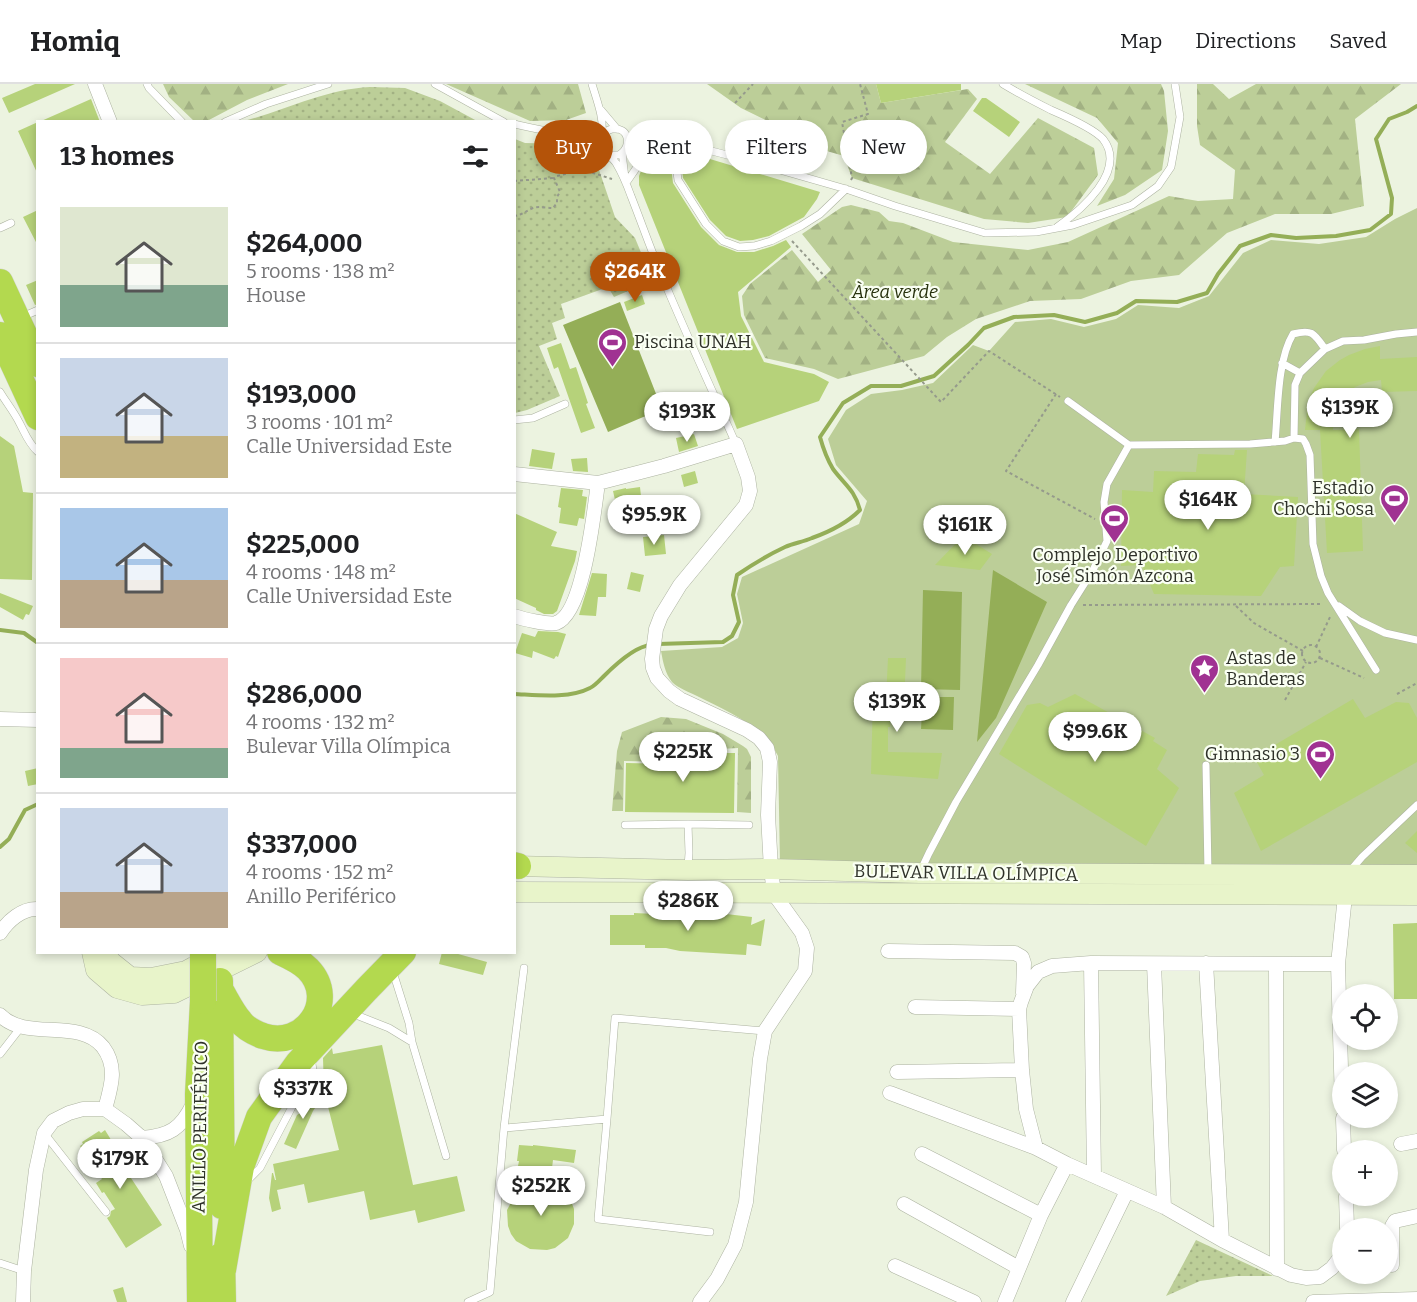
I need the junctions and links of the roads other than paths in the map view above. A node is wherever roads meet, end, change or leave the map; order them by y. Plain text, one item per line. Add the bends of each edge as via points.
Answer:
1 (95, 84) edge
2 (147, 84) edge
3 (328, 84) edge
4 (435, 84) edge
5 (592, 84) edge
6 (1003, 84) edge
7 (1175, 84) edge
8 (600, 108) junction
9 (109, 120) edge
10 (180, 120) edge
11 (230, 120) edge
12 (500, 120) edge
13 (602, 120) edge
14 (516, 124) edge
15 (534, 128) edge
16 (618, 129) junction
17 (613, 130) edge
18 (625, 133) edge
19 (625, 151) joint
20 (713, 152) edge
21 (613, 155) edge
22 (613, 160) edge
23 (632, 174) edge
24 (677, 174) edge
25 (626, 183) junction
26 (846, 189) junction
27 (11, 223) dead end
28 (0, 228) edge
29 (1054, 229) junction
30 (0, 282) edge
31 (18, 321) edge
32 (1417, 332) edge
33 (1324, 349) junction
34 (36, 360) edge
35 (1282, 363) junction
36 (1300, 373) junction
37 (0, 392) edge
38 (1068, 402) road end
39 (565, 404) dead end
40 (36, 407) edge
41 (516, 420) edge
42 (1294, 438) junction
43 (1275, 442) junction
44 (736, 444) junction
45 (1129, 445) junction
46 (36, 450) edge
47 (516, 474) edge
48 (598, 483) junction
49 (1335, 603) junction
50 (516, 616) edge
51 (1417, 640) edge
52 (1376, 670) dead end
53 (0, 719) edge
54 (36, 720) edge
55 (1206, 765) dead end
56 (1417, 805) edge
57 (688, 824) junction
58 (625, 825) dead end
59 (749, 825) dead end
60 (516, 866) edge
61 (771, 869) junction
62 (688, 870) junction
63 (920, 873) junction
64 (1208, 874) junction
65 (1417, 876) edge
66 (1346, 885) junction
67 (516, 892) edge
68 (774, 894) junction
69 (919, 894) junction
70 (1417, 895) edge
71 (36, 909) edge
72 (0, 933) edge
73 (888, 951) dead end
74 (92, 954) edge
75 (107, 954) edge
76 (204, 954) edge
77 (218, 954) edge
78 (221, 954) edge
79 (253, 954) edge
80 (285, 954) edge
81 (397, 958) edge
82 (1091, 963) junction
83 (1206, 963) junction
84 (1154, 964) junction
85 (1276, 964) junction
86 (1338, 964) junction
87 (524, 968) dead end
88 (214, 990) junction
89 (1021, 1002) junction
90 (915, 1007) dead end
91 (345, 1012) junction
92 (0, 1016) edge
93 (21, 1027) junction
94 (765, 1031) junction
95 (412, 1042) junction
96 (0, 1054) edge
97 (1341, 1062) edge
98 (1022, 1070) junction
99 (897, 1072) dead end
100 (890, 1093) dead end
101 (198, 1094) junction
102 (105, 1109) junction
103 (607, 1119) junction
104 (504, 1128) junction
105 (44, 1133) junction
106 (142, 1138) junction
107 (1417, 1141) edge
108 (1401, 1144) dead end
109 (1036, 1148) junction
110 (922, 1154) dead end
111 (446, 1156) dead end
112 (1067, 1164) junction
113 (1094, 1175) junction
114 (1127, 1191) junction
115 (904, 1204) dead end
116 (1164, 1207) junction
117 (106, 1212) dead end
118 (1041, 1215) junction
119 (1417, 1216) edge
120 (1398, 1220) edge
121 (710, 1232) dead end
122 (1222, 1240) junction
123 (0, 1263) edge
124 (895, 1266) dead end
125 (1019, 1268) junction
126 (1277, 1269) junction
127 (1332, 1269) edge
128 (223, 1270) junction
129 (24, 1271) junction
130 (200, 1295) edge
131 (1417, 1299) edge
132 (22, 1302) edge
133 (223, 1302) edge
134 (468, 1302) edge
135 (700, 1302) edge
136 (974, 1302) edge
137 (1005, 1302) edge
138 (1073, 1302) edge
139 (1313, 1302) edge

1 - 9 street
2 - 10 lane
3 - 11 lane
4 - 12 lane
5 - 8 lane
6 - 29 lane via 1082,125 1103,139 1110,152 1104,181 1074,215
7 - 29 lane via 1180,117 1171,167 1158,186 1132,205
8 - 13 lane
8 - 16 lane
14 - 15 lane
16 - 17 lane
16 - 18 lane
19 - 21 lane
19 - 25 lane
20 - 26 lane
22 - 25 lane
23 - 25 lane
24 - 26 lane via 706,224 723,241 739,248 786,234 820,214
25 - 44 lane via 663,280
26 - 29 lane via 985,233
27 - 28 lane
30 - 31 highway
31 - 34 highway
31 - 40 highway
32 - 33 lane via 1343,341
33 - 35 lane via 1316,335 1302,331 1293,334
33 - 36 lane
35 - 36 lane
35 - 43 lane
36 - 42 lane via 1295,385
37 - 46 lane
38 - 45 lane
39 - 41 lane via 533,418
42 - 43 lane
42 - 49 lane via 1303,439 1310,455 1313,544 1321,576
43 - 45 lane
44 - 48 street
44 - 61 street via 748,477 746,506 680,585 656,629 652,659 657,678 669,691 747,730 767,748
45 - 63 lane via 1107,484 1107,541 1093,570 956,802
47 - 48 street
48 - 50 street via 585,568 570,611 553,624
49 - 51 lane via 1385,633
49 - 52 lane
53 - 54 street
55 - 64 lane
56 - 66 lane via 1362,856
57 - 58 lane
57 - 59 lane
57 - 62 lane
60 - 62 main road, BULEVAR VILLA OLÍMPICA
61 - 62 main road, BULEVAR VILLA OLÍMPICA
61 - 63 main road, BULEVAR VILLA OLÍMPICA
61 - 68 street
63 - 64 main road, BULEVAR VILLA OLÍMPICA
63 - 69 lane
64 - 66 main road, BULEVAR VILLA OLÍMPICA
65 - 66 main road, BULEVAR VILLA OLÍMPICA
66 - 69 main road, BULEVAR VILLA OLÍMPICA
66 - 70 main road, BULEVAR VILLA OLÍMPICA
66 - 86 street
67 - 68 main road, BULEVAR VILLA OLÍMPICA
68 - 69 main road, BULEVAR VILLA OLÍMPICA
68 - 94 street via 802,933 807,948 805,971
71 - 72 street via 15,916
73 - 89 street via 1015,953 1024,963
74 - 79 main road via 96,970 117,988 141,995 174,993
75 - 77 main road via 130,977 151,978 186,972
76 - 88 highway, ANILLO PERIFÉRICO, bridge
78 - 88 highway, ANILLO PERIFÉRICO
80 - 88 highway via 309,970 317,983 320,1001 315,1018 290,1037 273,1039 255,1033
81 - 91 highway
81 - 95 lane
82 - 84 street
82 - 89 street via 1052,966 1038,972
82 - 113 street
83 - 84 street
83 - 85 street
83 - 122 street
84 - 116 street
85 - 86 street
85 - 126 street
86 - 97 street
87 - 104 lane
88 - 101 highway, ANILLO PERIFÉRICO
88 - 128 highway, ANILLO PERIFÉRICO
89 - 90 street
89 - 98 street
91 - 95 lane via 389,1028
91 - 128 highway via 298,1063 259,1117 241,1167
92 - 93 street
93 - 96 lane
93 - 102 street via 86,1034 97,1040 113,1074
94 - 103 lane via 615,1018
94 - 135 street via 746,1202 735,1245
95 - 111 lane
98 - 99 street
98 - 109 street
100 - 109 street
101 - 106 street via 187,1117 175,1130 159,1137
101 - 130 highway, ANILLO PERIFÉRICO
102 - 105 street via 69,1113 53,1121
102 - 106 street
103 - 104 lane
103 - 121 lane via 598,1219
104 - 134 lane via 490,1292
105 - 117 lane
105 - 129 street
106 - 130 street via 166,1176 183,1219
107 - 108 street
109 - 112 street
110 - 118 street
112 - 113 street
112 - 118 street
113 - 114 street
114 - 116 street
114 - 138 street
115 - 125 street
116 - 122 street
118 - 125 street
119 - 120 street
122 - 126 street
123 - 129 lane
124 - 136 street
125 - 137 street
126 - 127 street via 1305,1278
128 - 133 highway, ANILLO PERIFÉRICO
129 - 132 street
131 - 139 street

